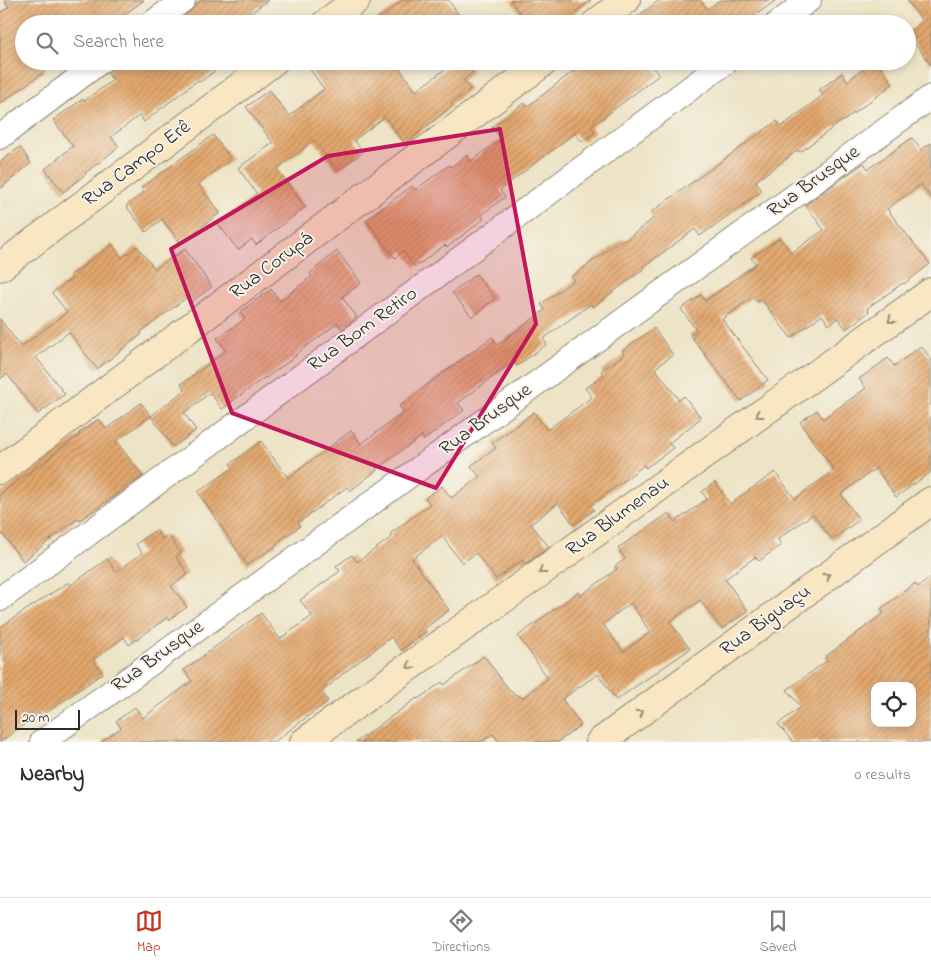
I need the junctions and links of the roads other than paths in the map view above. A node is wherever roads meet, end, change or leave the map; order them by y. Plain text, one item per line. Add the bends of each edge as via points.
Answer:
1 (183, 0) edge
2 (356, 0) edge
3 (626, 0) edge
4 (810, 0) edge
5 (163, 15) edge
6 (337, 15) edge
7 (607, 15) edge
8 (789, 15) edge
9 (89, 70) edge
10 (262, 70) edge
11 (533, 70) edge
12 (714, 70) edge
13 (931, 97) edge
14 (0, 137) edge
15 (0, 267) edge
16 (931, 292) edge
17 (0, 470) edge
18 (931, 501) edge
19 (0, 599) edge
20 (42, 742) edge
21 (304, 742) edge
22 (600, 742) edge

1 - 5 street
2 - 6 street
3 - 7 street
4 - 8 street
9 - 14 street
10 - 15 street, Rua Campo Erê
11 - 17 street, Rua Corupá
12 - 19 street, Rua Bom Retiro
13 - 20 street, Rua Brusque
16 -> 21 street, Rua Blumenau
22 -> 18 street, Rua Biguaçu

